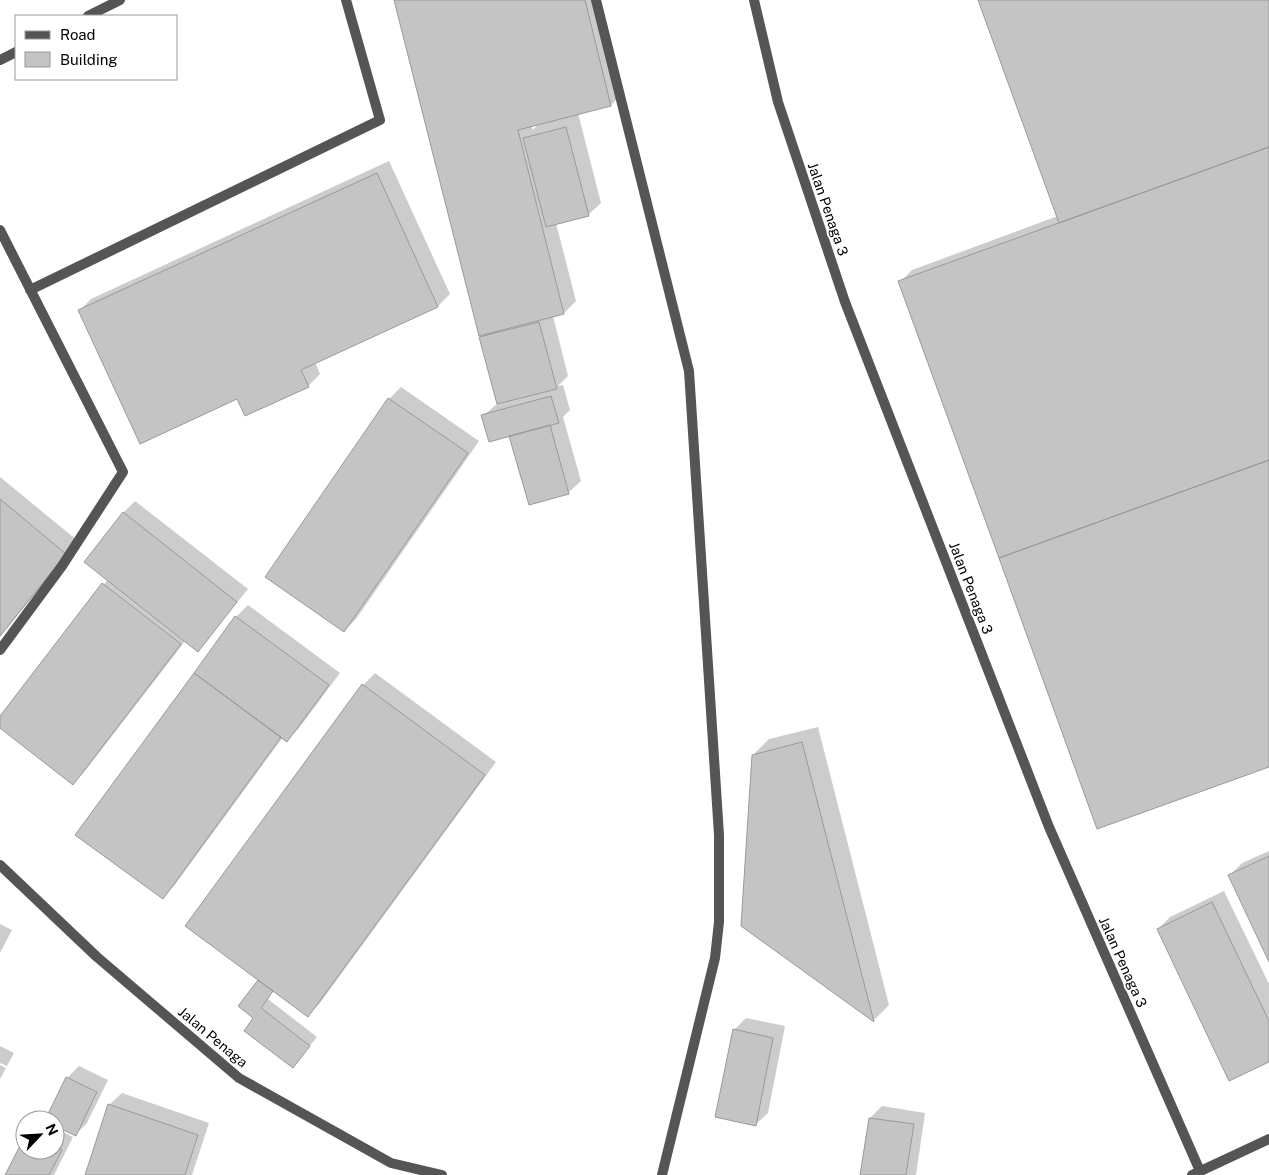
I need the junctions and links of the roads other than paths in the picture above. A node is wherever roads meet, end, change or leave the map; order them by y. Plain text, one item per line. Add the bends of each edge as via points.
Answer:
1 (120, 0) edge
2 (346, 0) edge
3 (596, 0) edge
4 (754, 0) edge
5 (90, 15) edge
6 (15, 52) edge
7 (0, 60) edge
8 (0, 230) edge
9 (30, 290) junction
10 (0, 650) edge
11 (0, 865) edge
12 (1269, 1139) edge
13 (391, 1164) junction
14 (1196, 1173) edge
15 (389, 1175) edge
16 (442, 1175) edge
17 (662, 1175) edge

1 - 5 street
2 - 9 street via 380,120
3 - 17 street via 689,371 719,835 719,922 715,958
4 - 14 street, Jalan Penaga 3 via 778,102 845,302 1048,827
6 - 7 street
8 - 9 street
9 - 10 street via 123,472 62,566
11 - 13 street, Jalan Penaga via 97,956 239,1078
12 - 14 street
13 - 15 street
13 - 16 street, Jalan Penaga

